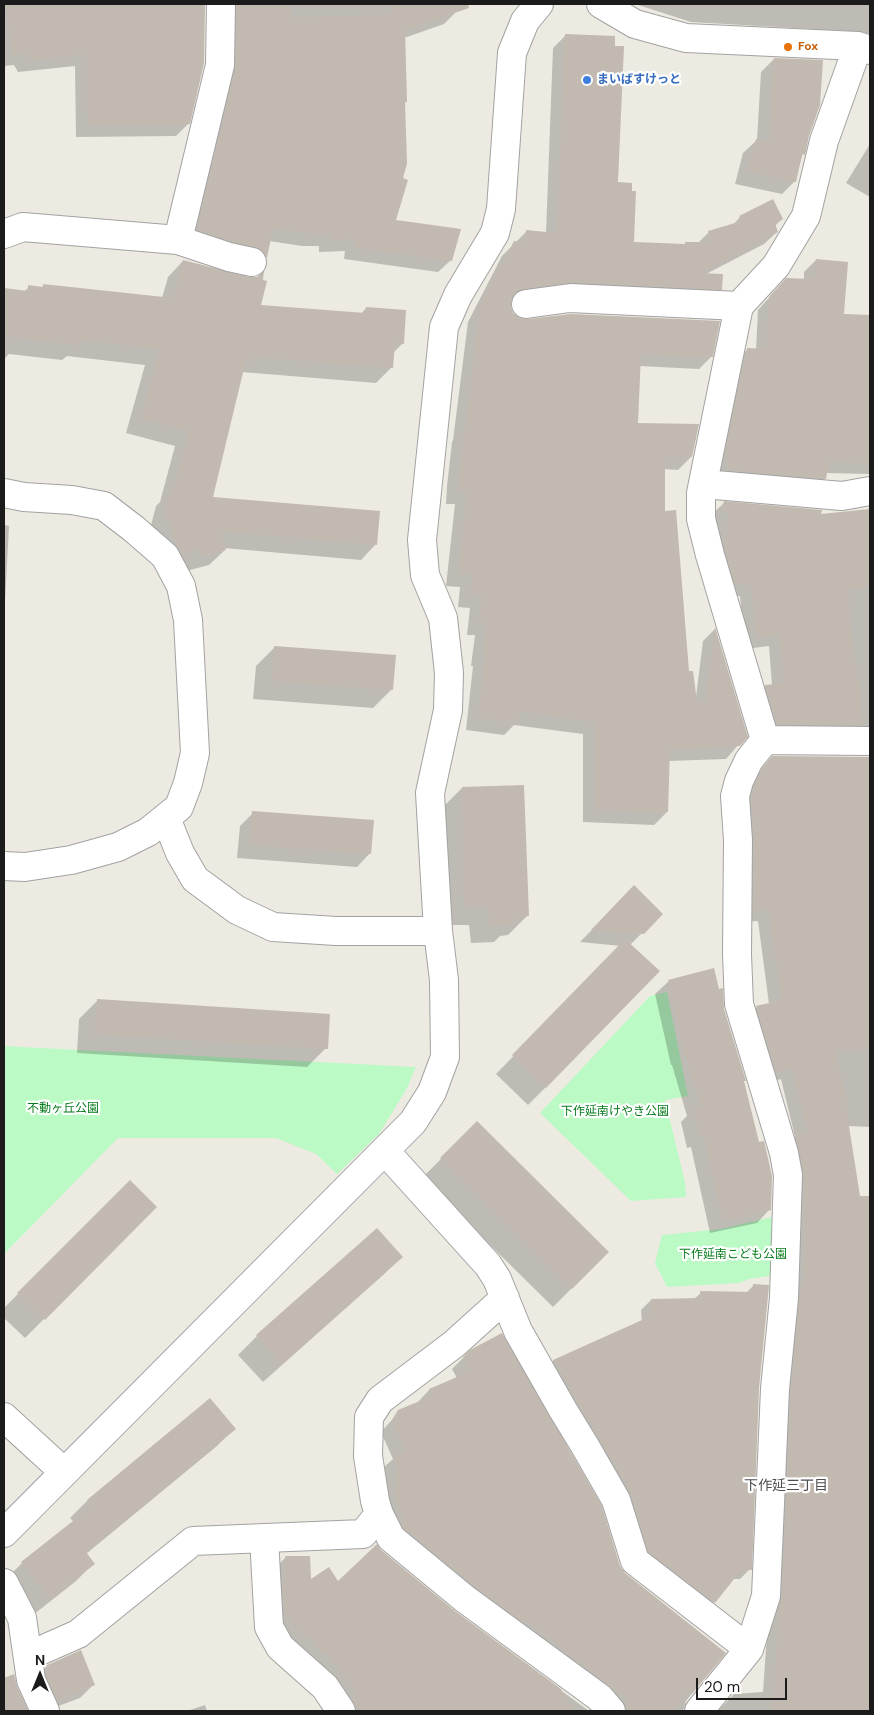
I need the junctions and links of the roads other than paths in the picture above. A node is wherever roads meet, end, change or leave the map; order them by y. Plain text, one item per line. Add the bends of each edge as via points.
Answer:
1 (220, 4) edge
2 (539, 4) edge
3 (600, 4) edge
4 (864, 48) edge
5 (4, 234) edge
6 (178, 240) junction
7 (252, 262) dead end
8 (526, 304) dead end
9 (739, 306) junction
10 (704, 484) junction
11 (870, 491) edge
12 (4, 493) edge
13 (765, 740) junction
14 (870, 741) edge
15 (166, 818) junction
16 (4, 866) edge
17 (438, 931) junction
18 (385, 1151) junction
19 (505, 1298) junction
20 (4, 1417) edge
21 (64, 1472) junction
22 (379, 1514) junction
23 (4, 1533) edge
24 (264, 1538) junction
25 (4, 1583) edge
26 (749, 1649) junction
27 (28, 1656) junction
28 (45, 1711) edge
29 (341, 1711) edge
30 (611, 1711) edge
31 (699, 1711) edge

1 - 6 street via 220,65
2 - 17 street via 525,21 512,52 501,209 495,233 458,295 444,328 422,540 425,575 443,618 449,673 448,710 430,793
3 - 4 street via 635,24 686,38
4 - 9 street via 824,141 806,216 776,266
5 - 6 street via 23,227
6 - 7 street via 229,258
8 - 9 street via 570,298
9 - 10 street
10 - 11 street via 842,496
10 - 13 street via 701,519 705,537
12 - 15 street via 104,506 165,556 181,586 188,620 195,752 179,807
13 - 14 street
13 - 26 street via 749,760 735,796 737,954 740,1004 788,1175 766,1596
15 - 16 street via 148,832 118,847 71,860 25,867
15 - 17 street via 180,853 196,879 237,910 273,926 336,931
17 - 18 street via 444,980 445,1057 432,1092 413,1122
18 - 19 street via 488,1265
18 - 21 street
19 - 22 street via 454,1344 380,1400 369,1417 368,1456
19 - 26 street via 518,1331 616,1500 635,1561
20 - 21 street
21 - 23 street
22 - 24 street via 363,1534
22 - 30 street via 392,1538 465,1599 600,1698
24 - 27 street via 193,1541 78,1634
24 - 29 street via 269,1626 280,1647 325,1687
25 - 27 street via 22,1618
26 - 31 street
27 - 28 street via 31,1680

